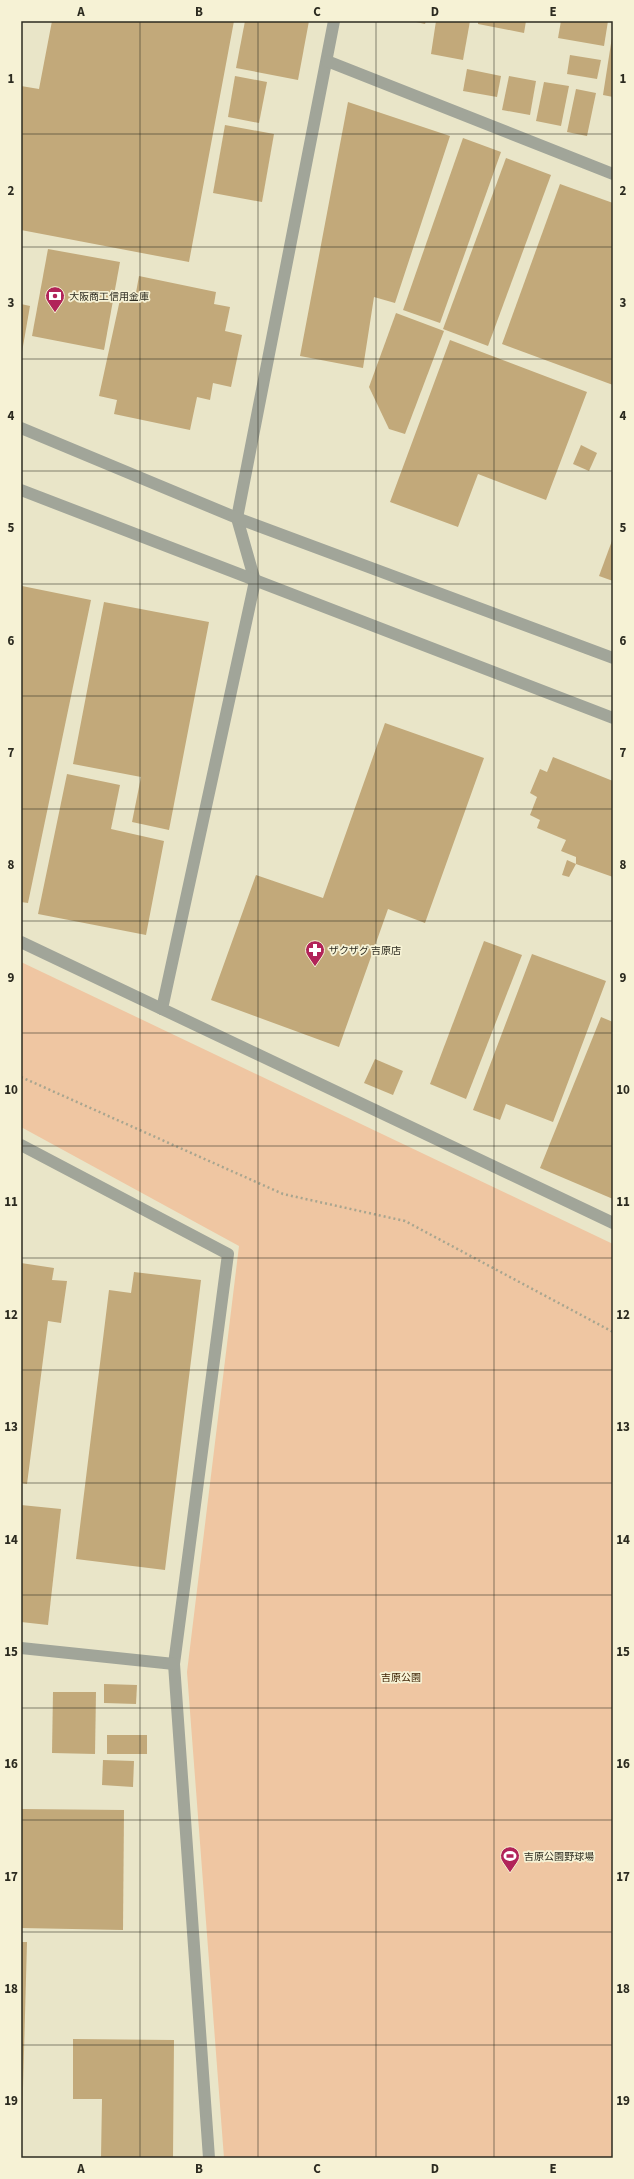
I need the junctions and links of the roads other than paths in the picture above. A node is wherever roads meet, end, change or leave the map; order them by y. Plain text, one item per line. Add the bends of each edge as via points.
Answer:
1 (334, 21) edge
2 (327, 61) junction
3 (613, 174) edge
4 (21, 428) edge
5 (21, 490) edge
6 (237, 518) junction
7 (255, 581) junction
8 (613, 658) edge
9 (613, 718) edge
10 (21, 942) edge
11 (162, 1009) junction
12 (21, 1145) edge
13 (613, 1223) edge
14 (21, 1648) edge
15 (174, 1664) junction
16 (208, 2158) edge

1 - 2 street
2 - 3 street
2 - 6 street
4 - 6 street
5 - 7 street
6 - 7 street
6 - 8 street
7 - 9 street
7 - 11 street
10 - 11 street
11 - 13 street
12 - 15 street via 228,1254
14 - 15 street
15 - 16 street

